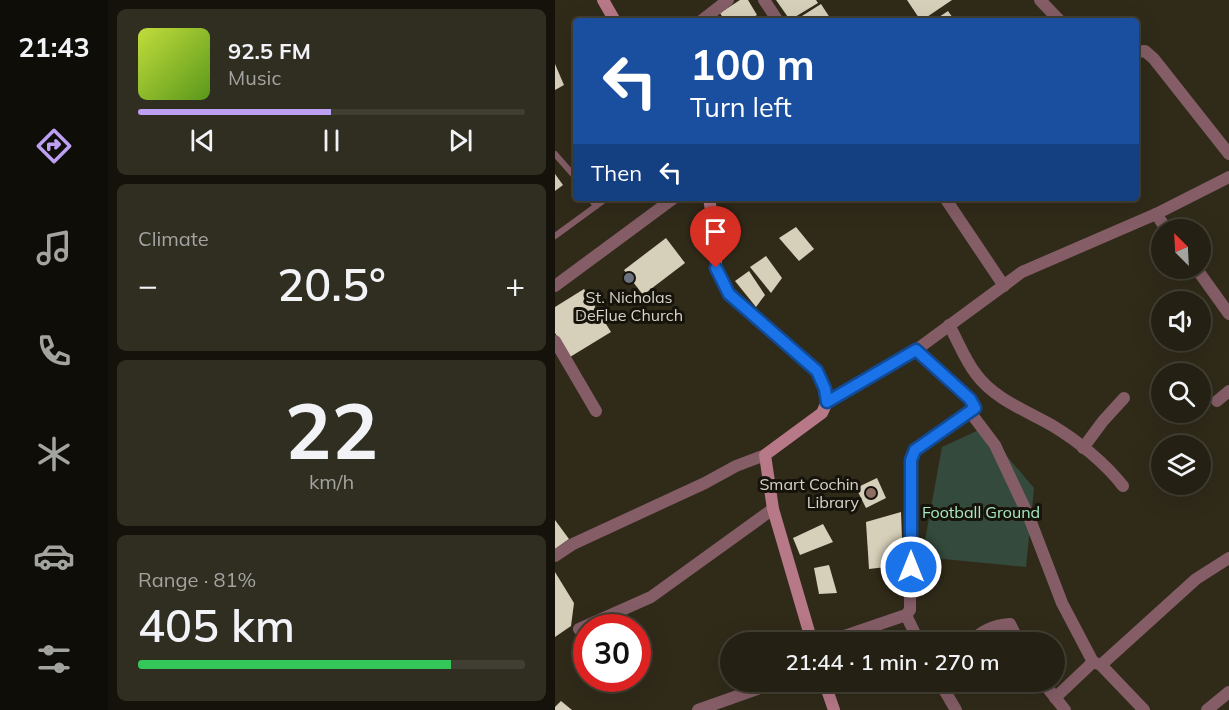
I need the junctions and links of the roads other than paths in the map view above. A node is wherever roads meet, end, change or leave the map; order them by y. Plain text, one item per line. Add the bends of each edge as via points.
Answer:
1 (603, 0) edge
2 (728, 0) edge
3 (764, 0) edge
4 (1040, 0) edge
5 (613, 18) edge
6 (705, 18) edge
7 (777, 18) edge
8 (1057, 18) edge
9 (1139, 51) edge
10 (1229, 153) edge
11 (555, 154) edge
12 (573, 175) edge
13 (1229, 177) edge
14 (592, 201) edge
15 (603, 201) edge
16 (670, 201) edge
17 (710, 201) edge
18 (947, 201) edge
19 (596, 206) junction
20 (1156, 214) junction
21 (1159, 219) edge
22 (555, 236) edge
23 (1204, 279) edge
24 (556, 284) edge
25 (1004, 286) junction
26 (1229, 314) edge
27 (949, 325) junction
28 (555, 342) edge
29 (916, 350) junction
30 (1229, 391) edge
31 (1124, 398) dead end
32 (1217, 401) dead end
33 (827, 402) junction
34 (596, 411) dead end
35 (970, 412) junction
36 (1083, 448) junction
37 (765, 455) junction
38 (1123, 486) dead end
39 (773, 509) junction
40 (555, 556) edge
41 (1229, 558) edge
42 (613, 614) edge
43 (906, 615) junction
44 (809, 632) edge
45 (856, 632) edge
46 (914, 632) edge
47 (983, 632) edge
48 (1014, 632) edge
49 (1097, 664) junction
50 (749, 692) edge
51 (828, 692) edge
52 (945, 692) edge
53 (1050, 692) edge
54 (1229, 692) edge
55 (1055, 698) junction
56 (698, 710) edge
57 (834, 710) edge
58 (956, 710) edge
59 (1065, 710) edge
60 (1144, 710) edge
61 (1207, 710) edge

1 - 5 main road
2 - 6 street
3 - 7 street
4 - 8 street
9 - 10 street via 1151,56
11 - 12 lane
13 - 20 street
14 - 19 lane
15 - 19 lane
16 - 24 street
17 - 33 main road via 716,268 729,294 817,371
18 - 25 street
19 - 22 lane
20 - 21 street
20 - 25 street via 1022,272
23 - 26 street
25 - 27 street
27 - 29 street
27 - 36 street via 976,375 1001,398 1055,427
28 - 34 street
29 - 33 street
29 - 35 street via 970,399 975,408
30 - 32 street
31 - 36 street
33 - 37 main road via 822,413
35 - 43 street via 915,450 911,460 910,610
35 - 49 street via 995,445 1029,517 1062,603
36 - 38 street
37 - 39 main road
37 - 40 street via 573,544
39 - 42 street via 651,597
39 - 44 main road
41 - 49 street via 1195,579
43 - 45 street
43 - 46 street
47 - 48 street via 994,625 1010,624
49 - 55 street
49 - 60 street
50 - 56 street
51 - 57 main road
52 - 58 street
53 - 55 street
54 - 61 street
55 - 59 street

